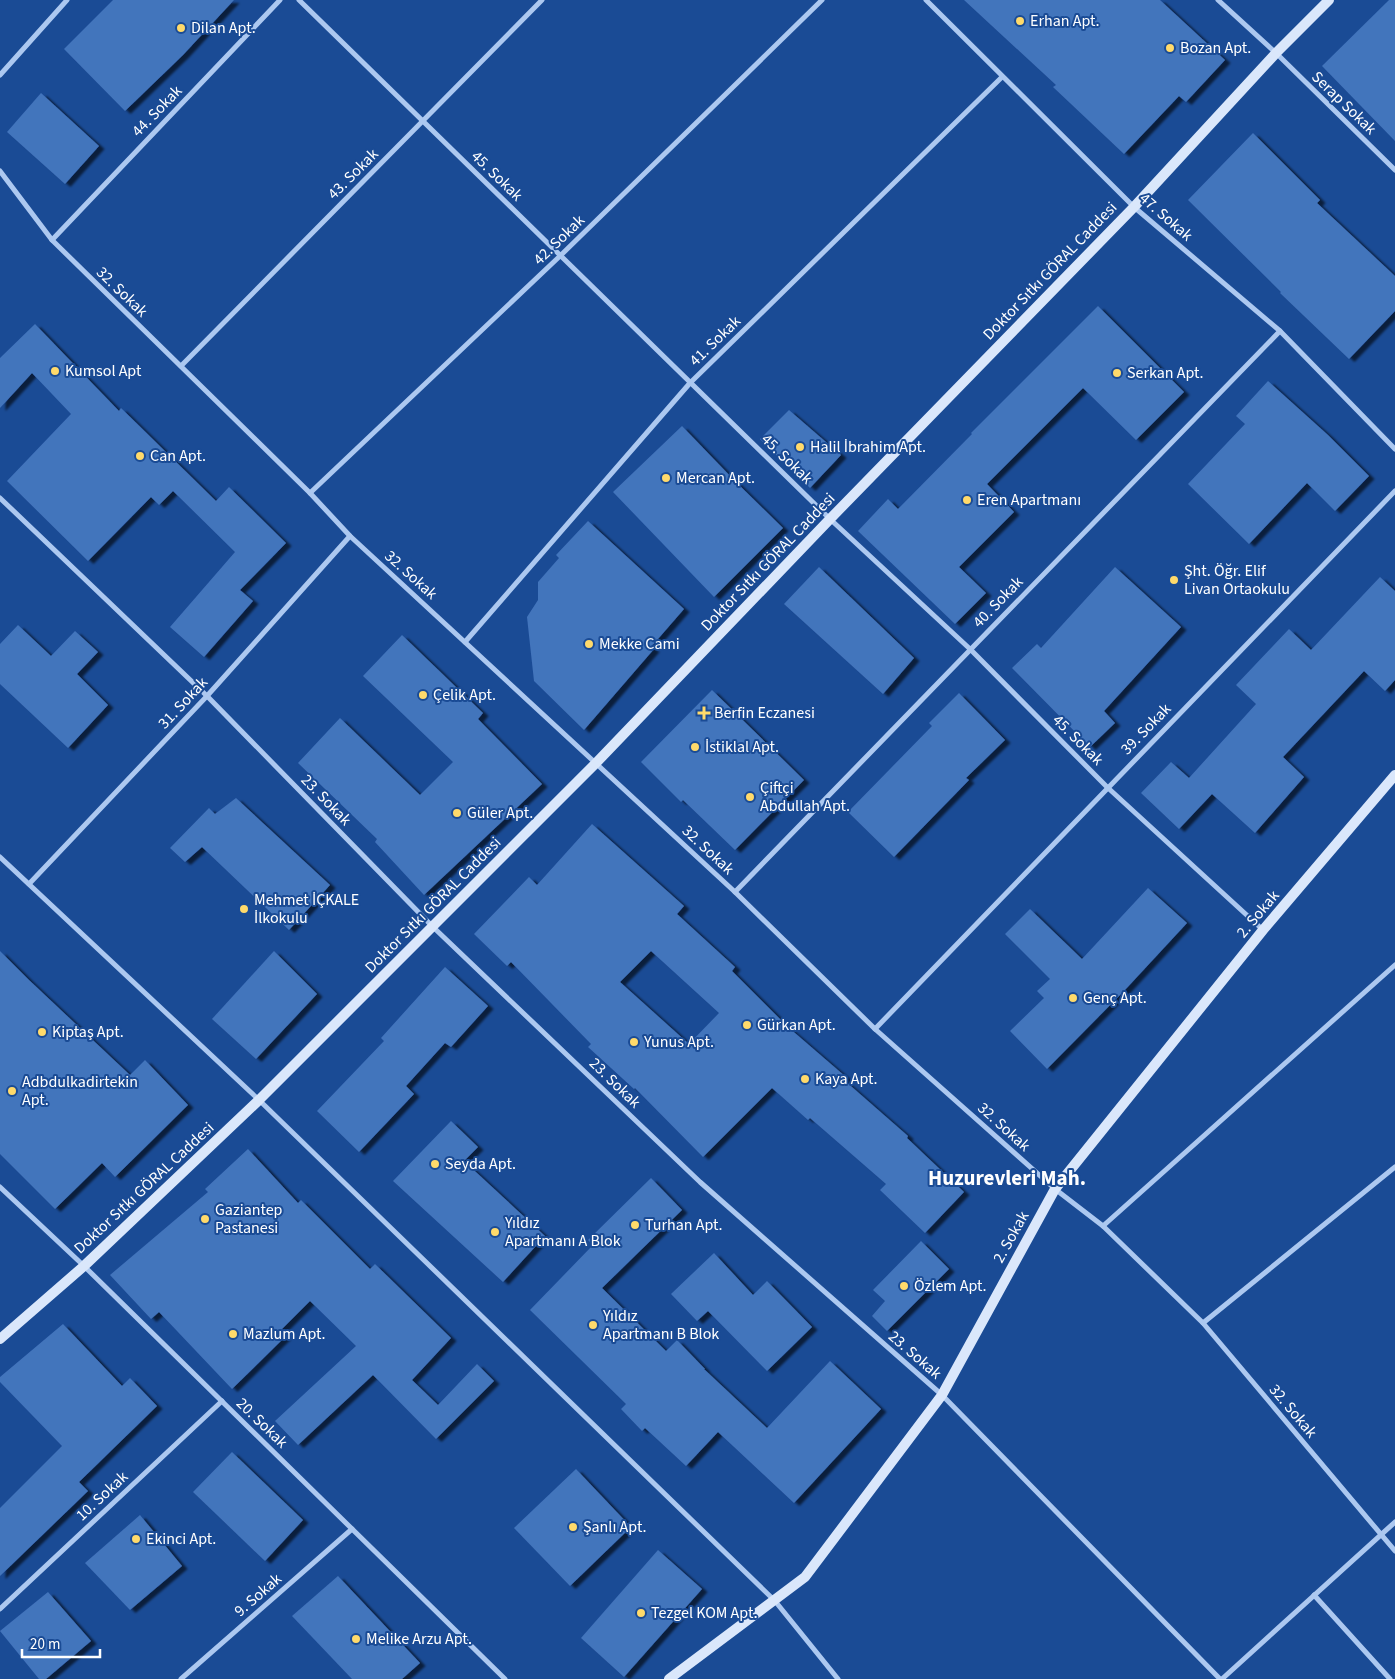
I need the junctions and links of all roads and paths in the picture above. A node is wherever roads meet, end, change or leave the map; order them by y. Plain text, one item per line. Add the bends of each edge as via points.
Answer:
1 (67, 0) edge
2 (280, 0) edge
3 (299, 0) edge
4 (542, 0) edge
5 (822, 0) edge
6 (926, 0) edge
7 (1218, 0) edge
8 (1329, 0) edge
9 (1276, 54) junction
10 (0, 75) edge
11 (1002, 77) junction
12 (423, 121) junction
13 (1395, 170) edge
14 (0, 171) edge
15 (1134, 206) junction
16 (52, 240) junction
17 (560, 256) junction
18 (1280, 331) junction
19 (181, 366) junction
20 (690, 383) junction
21 (1395, 448) edge
22 (1395, 491) edge
23 (310, 494) junction
24 (0, 498) edge
25 (830, 519) junction
26 (350, 536) junction
27 (466, 642) junction
28 (970, 649) junction
29 (208, 696) junction
30 (596, 763) junction
31 (1395, 775) edge
32 (1107, 787) junction
33 (0, 856) edge
34 (29, 884) junction
35 (735, 892) junction
36 (432, 926) junction
37 (1263, 930) junction
38 (1395, 965) edge
39 (875, 1029) junction
40 (259, 1100) junction
41 (1395, 1167) edge
42 (0, 1187) edge
43 (1055, 1189) junction
44 (1104, 1226) junction
45 (84, 1266) junction
46 (1204, 1324) junction
47 (0, 1339) edge
48 (942, 1395) junction
49 (222, 1401) junction
50 (1395, 1522) edge
51 (352, 1529) junction
52 (1381, 1535) junction
53 (1395, 1551) edge
54 (1314, 1595) junction
55 (775, 1601) junction
56 (0, 1609) edge
57 (181, 1679) edge
58 (505, 1679) edge
59 (669, 1679) edge
60 (838, 1679) edge
61 (1221, 1679) edge
62 (1390, 1679) edge

1 - 10 street
2 - 16 street, 44. Sokak
3 - 12 street, 45. Sokak
4 - 12 street, 43. Sokak
5 - 17 street, 42. Sokak
6 - 11 street, 47. Sokak
7 - 9 street, Serap Sokak
8 - 9 street, Doktor Sıtkı GÖRAL Caddesi
9 - 13 street, Serap Sokak
9 - 15 street, Doktor Sıtkı GÖRAL Caddesi
11 - 15 street, 47. Sokak
11 - 20 street, 41. Sokak
12 - 17 street, 45. Sokak
12 - 19 street, 43. Sokak
14 - 16 street, 32. Sokak
15 - 18 street, 47. Sokak
15 - 25 street, Doktor Sıtkı GÖRAL Caddesi
16 - 19 street, 32. Sokak
17 - 20 street, 45. Sokak
17 - 23 street, 42. Sokak
18 - 21 street, 47. Sokak
18 - 28 street, 40. Sokak
19 - 23 street, 32. Sokak
20 - 25 street, 45. Sokak
20 - 27 street, 41. Sokak
22 - 32 street, 39. Sokak
23 - 26 street, 32. Sokak
24 - 29 street, 23. Sokak
25 - 28 street, 45. Sokak
25 - 30 street, Doktor Sıtkı GÖRAL Caddesi
26 - 27 street, 32. Sokak
26 - 29 street, 31. Sokak
27 - 30 street, 32. Sokak
28 - 32 street, 45. Sokak
28 - 35 street, 40. Sokak
29 - 34 street, 31. Sokak
29 - 36 street, 23. Sokak
30 - 35 street, 32. Sokak
30 - 36 street, Doktor Sıtkı GÖRAL Caddesi
31 - 37 street, 2. Sokak
32 - 37 street, 45. Sokak
32 - 39 street, 39. Sokak
33 - 34 street
34 - 40 street
35 - 39 street, 32. Sokak
36 - 40 street, Doktor Sıtkı GÖRAL Caddesi
36 - 48 street, 23. Sokak via 700,1182
37 - 43 street, 2. Sokak
38 - 44 street
39 - 43 street, 32. Sokak
40 - 45 street, Doktor Sıtkı GÖRAL Caddesi
40 - 55 street
41 - 46 street
42 - 45 street, 20. Sokak
43 - 44 street, 32. Sokak
43 - 48 street, 2. Sokak
44 - 46 street, 32. Sokak
45 - 47 street, Doktor Sıtkı GÖRAL Caddesi
45 - 49 street, 20. Sokak
46 - 52 street, 32. Sokak
48 - 55 street, 2. Sokak via 806,1577
48 - 61 street, 23. Sokak
49 - 51 street, 20. Sokak
49 - 56 street, 10. Sokak
50 - 52 street
51 - 57 street, 9. Sokak
51 - 58 street, 20. Sokak
52 - 53 street, 32. Sokak
52 - 54 street
54 - 61 street
54 - 62 street
55 - 59 street, 2. Sokak
55 - 60 street

